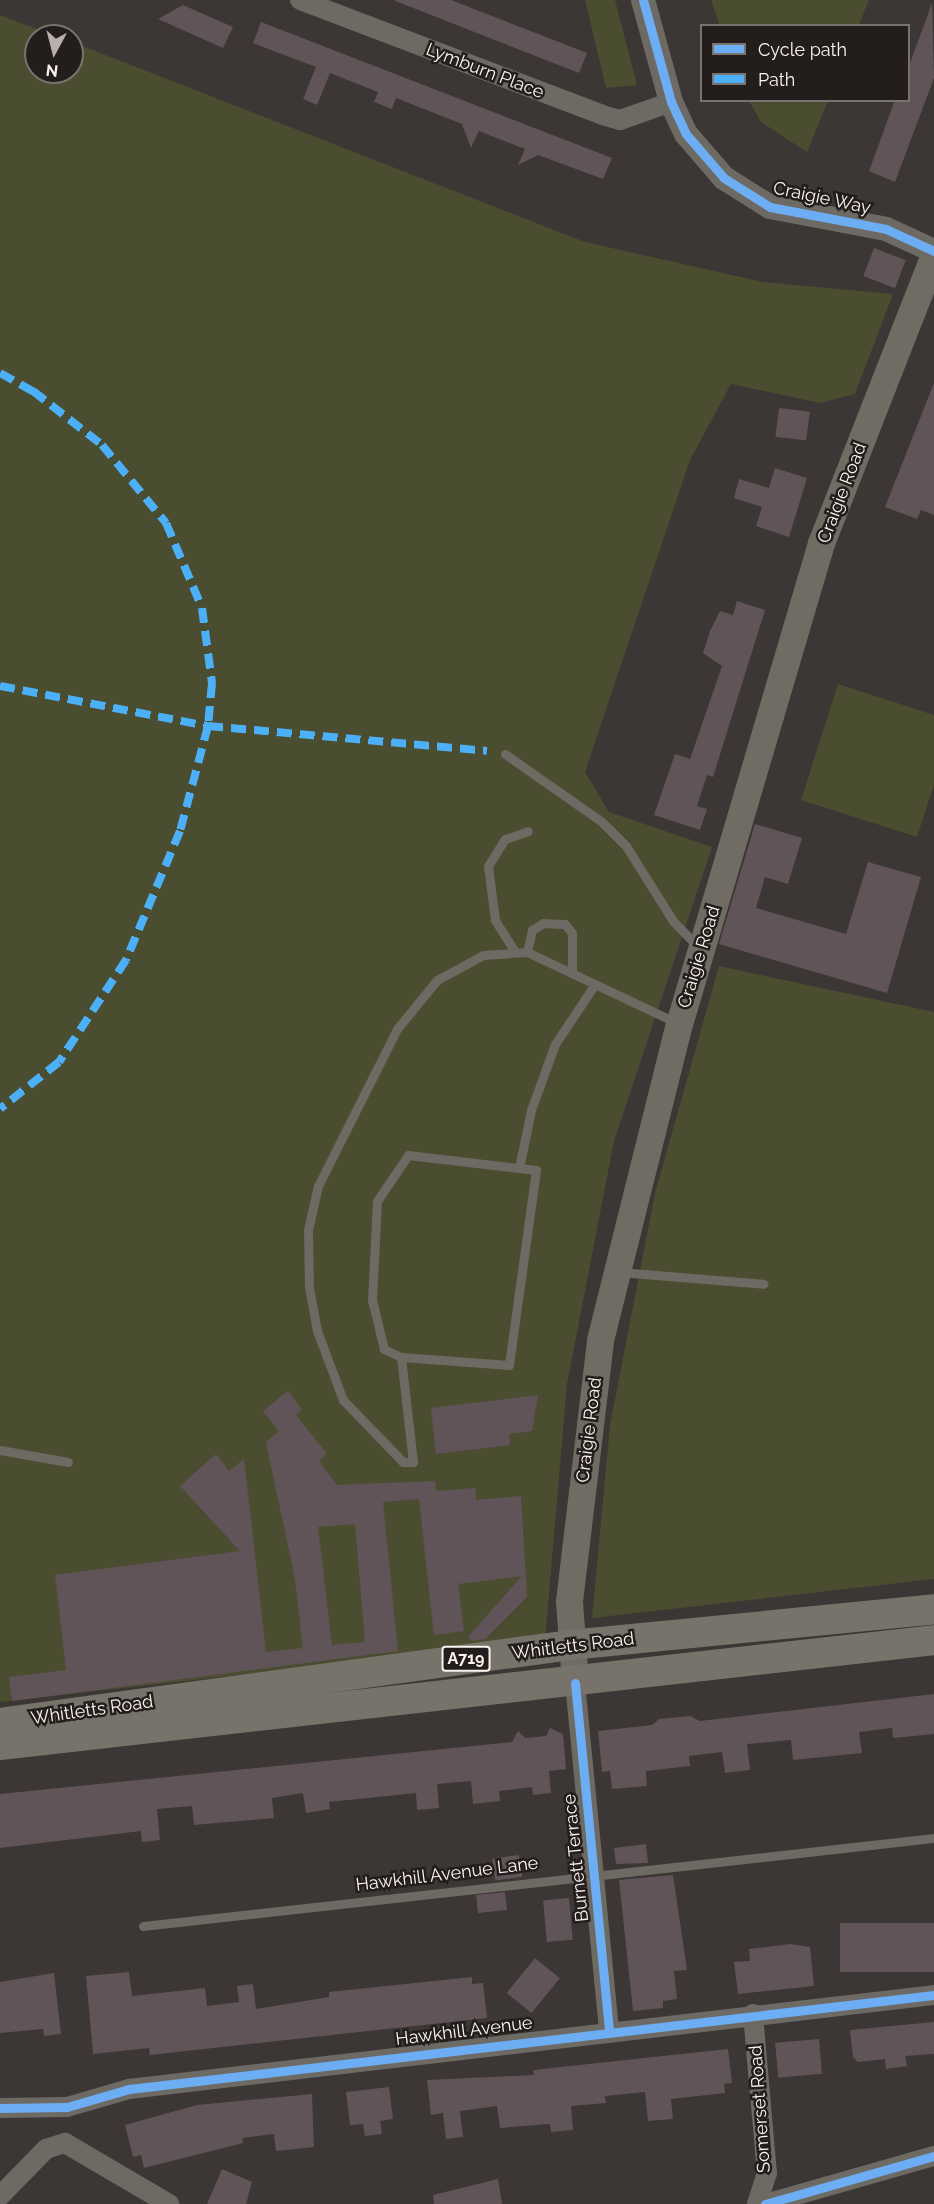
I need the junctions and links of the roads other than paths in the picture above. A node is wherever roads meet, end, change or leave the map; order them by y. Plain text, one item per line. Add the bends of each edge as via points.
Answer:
1 (300, 0) edge
2 (643, 0) edge
3 (671, 102) junction
4 (934, 253) edge
5 (505, 754) dead end
6 (528, 831) dead end
7 (700, 950) junction
8 (515, 952) junction
9 (527, 952) junction
10 (572, 973) junction
11 (595, 984) junction
12 (679, 1024) junction
13 (519, 1168) junction
14 (617, 1272) junction
15 (764, 1284) dead end
16 (401, 1357) junction
17 (0, 1450) edge
18 (68, 1462) dead end
19 (934, 1609) edge
20 (934, 1640) edge
21 (570, 1645) junction
22 (575, 1683) junction
23 (0, 1723) edge
24 (0, 1745) edge
25 (934, 1838) edge
26 (594, 1874) junction
27 (143, 1926) dead end
28 (934, 1995) edge
29 (753, 2014) junction
30 (609, 2030) junction
31 (0, 2108) edge
32 (934, 2156) edge
33 (0, 2196) edge
34 (169, 2204) edge
35 (757, 2204) edge
36 (765, 2204) edge

1 - 3 street, Lymburn Place via 602,116 620,120
2 - 3 street, Craigie Way
3 - 4 street, Craigie Way via 686,134 724,178 770,207 886,229
4 - 7 main road, Craigie Road via 821,543
5 - 7 lane via 602,822 626,846 673,921
6 - 8 lane via 505,839 488,866 495,920
7 - 12 main road, Craigie Road
8 - 9 lane
8 - 16 lane via 483,955 437,980 398,1029 318,1186 308,1230 309,1287 317,1331 343,1400 403,1462 413,1462
9 - 10 lane
9 - 10 lane via 532,930 543,923 565,924 572,933
10 - 11 lane
11 - 12 lane
11 - 13 lane via 555,1044 531,1110
12 - 14 main road, Craigie Road
13 - 16 lane via 536,1170 509,1365
13 - 16 lane via 408,1155 377,1201 373,1322 384,1349
14 - 15 lane
14 - 21 main road, Craigie Road via 598,1352 569,1601
17 - 18 lane
19 - 21 main road, Whitletts Road / A719
20 - 22 main road, Whitletts Road / A719
21 - 22 main road, Craigie Road
21 - 23 main road, Whitletts Road / A719
22 - 24 main road, Whitletts Road / A719
22 - 26 street, Burnett Terrace
25 - 26 lane, Hawkhill Avenue Lane
26 - 27 lane, Hawkhill Avenue Lane
26 - 30 street, Burnett Terrace
28 - 29 street, Hawkhill Avenue
29 - 30 street, Hawkhill Avenue
29 - 35 street, Somerset Road via 767,2173
30 - 31 street, Hawkhill Avenue via 129,2089 67,2107
32 - 36 street
33 - 34 street via 46,2149 65,2143

